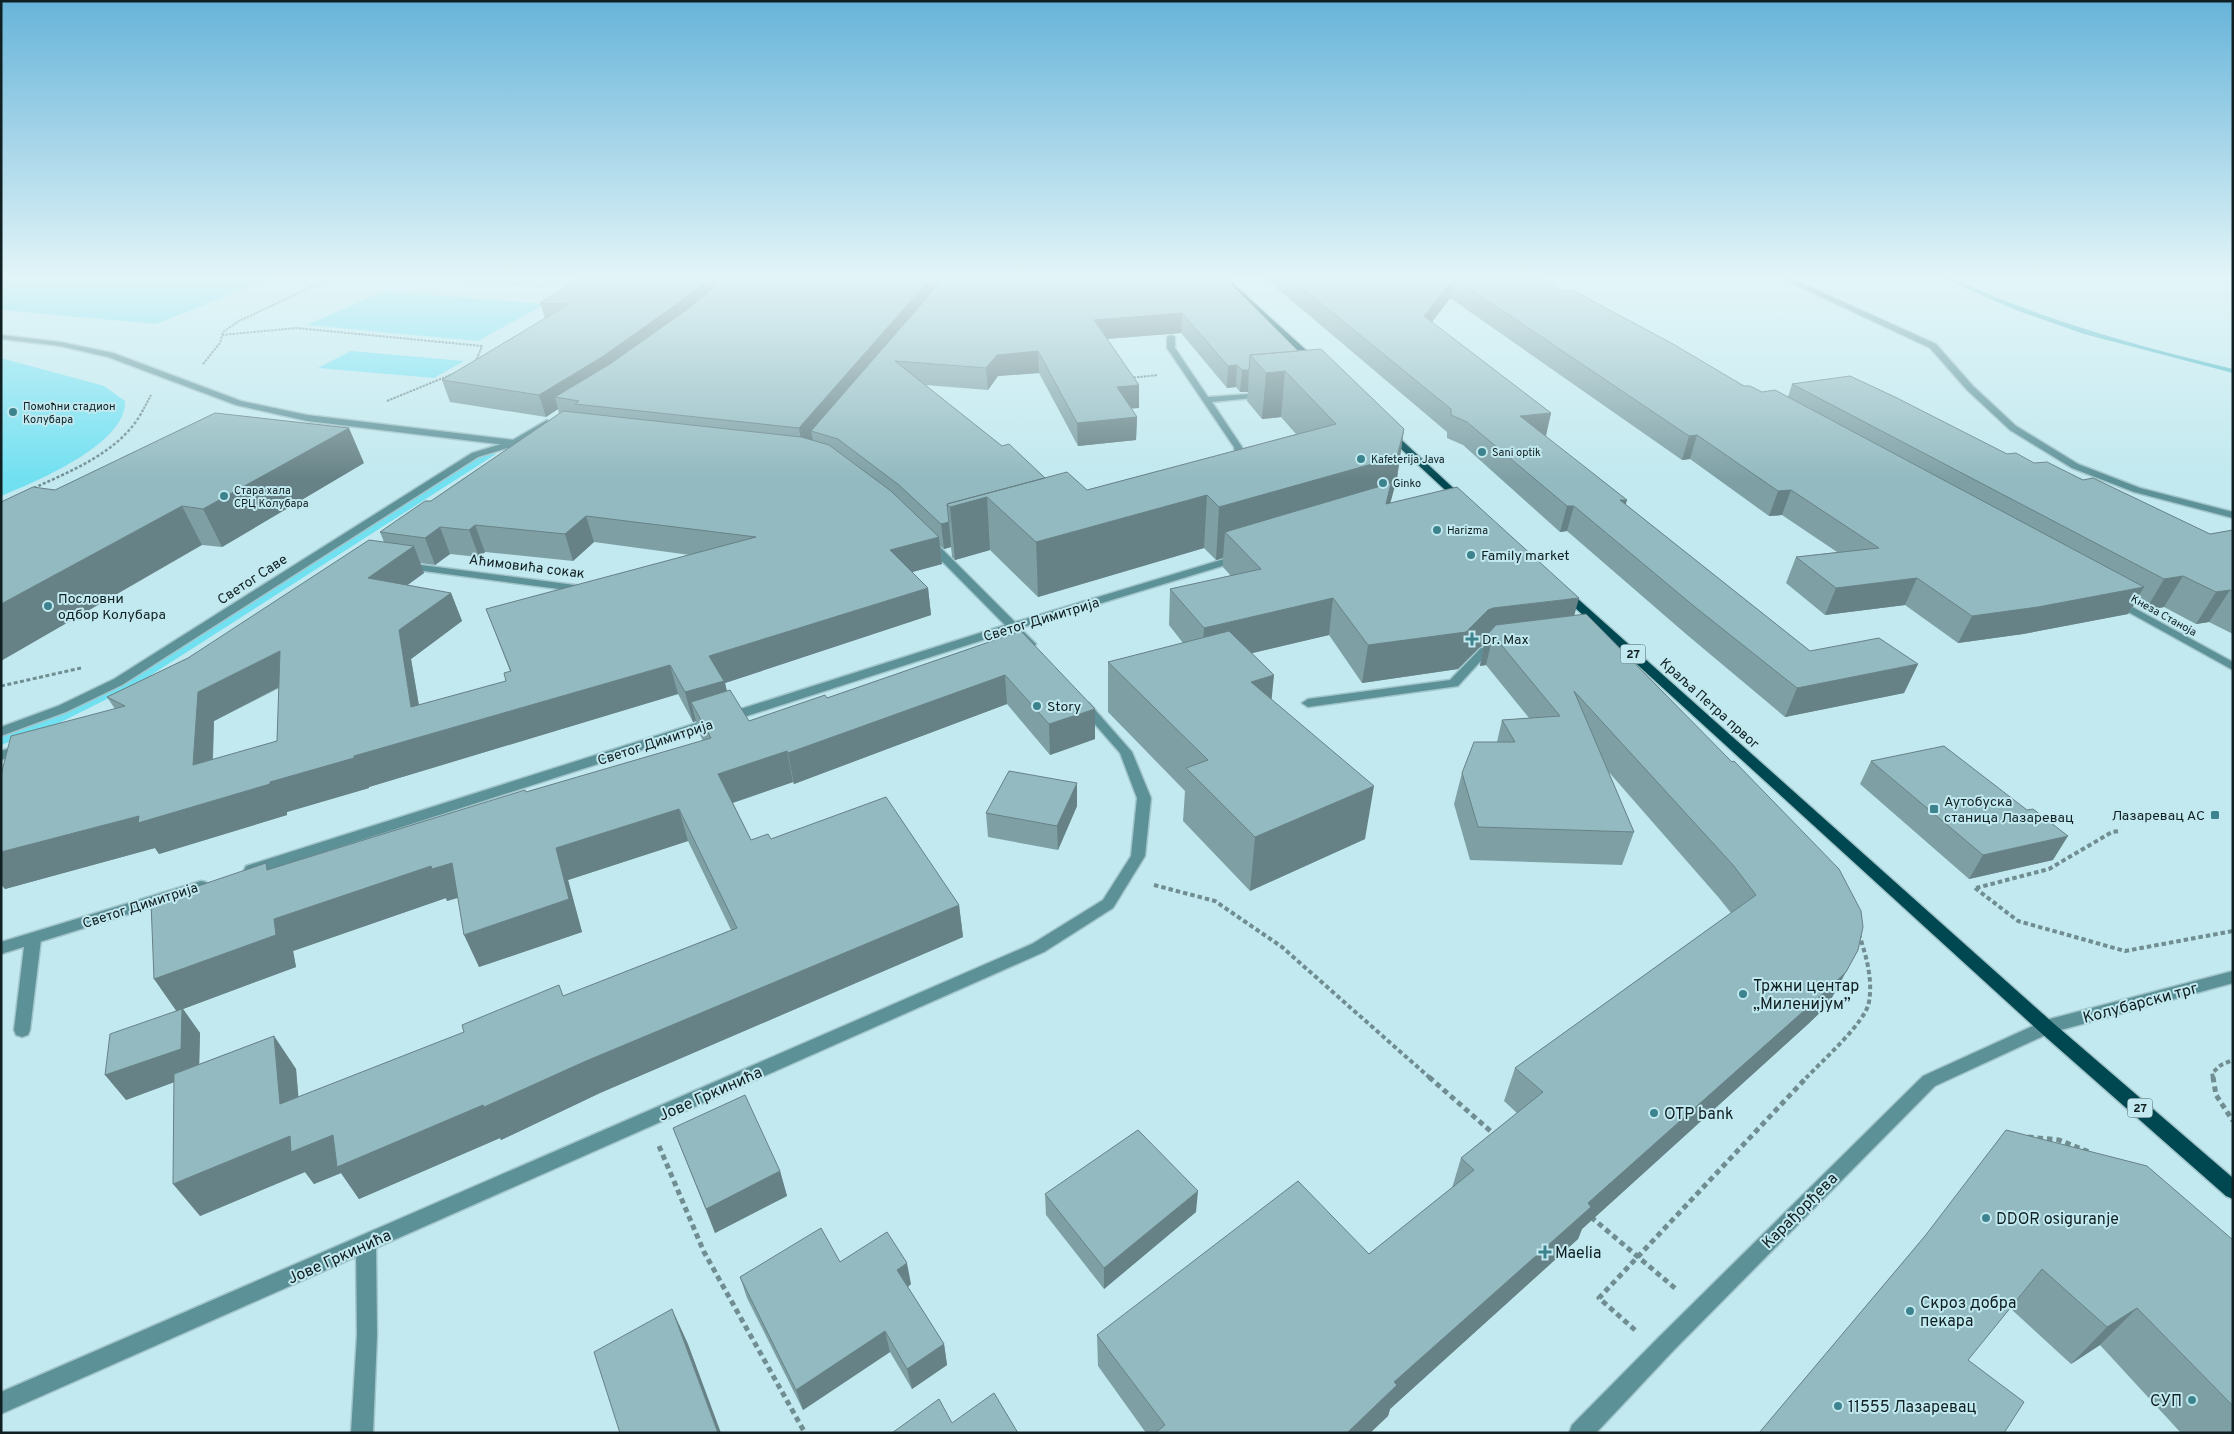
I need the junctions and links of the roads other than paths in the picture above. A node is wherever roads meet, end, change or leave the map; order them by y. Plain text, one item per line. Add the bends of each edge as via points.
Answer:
1 (64, 345) edge
2 (1171, 345) edge
3 (1295, 345) edge
4 (1931, 345) edge
5 (1320, 368) edge
6 (1274, 394) edge
7 (1206, 400) junction
8 (556, 417) edge
9 (541, 427) junction
10 (1383, 427) edge
11 (557, 428) edge
12 (514, 443) junction
13 (506, 457) edge
14 (1230, 472) edge
15 (1453, 492) junction
16 (1437, 497) edge
17 (1467, 506) edge
18 (2233, 515) edge
19 (923, 537) edge
20 (1252, 554) edge
21 (392, 564) edge
22 (1554, 583) edge
23 (591, 589) edge
24 (2106, 595) edge
25 (1015, 626) junction
26 (1611, 635) junction
27 (1592, 637) edge
28 (1514, 647) edge
29 (1041, 656) edge
30 (2233, 667) edge
31 (1074, 693) edge
32 (1308, 703) dead end
33 (1, 732) edge
34 (29, 746) edge
35 (1, 756) edge
36 (241, 873) edge
37 (213, 882) edge
38 (32, 939) junction
39 (1, 948) edge
40 (2233, 977) edge
41 (2046, 1027) junction
42 (22, 1030) dead end
43 (2233, 1190) edge
44 (366, 1244) junction
45 (1, 1403) edge
46 (362, 1433) edge
47 (1580, 1433) edge

1 - 12 street via 110,355 239,403 307,418
2 - 7 street
3 - 5 main road
4 - 18 street via 2013,428 2075,466 2137,490
6 - 7 street
7 - 14 street via 1238,447 1241,463
8 - 9 street, Светог Саве
9 - 11 street
9 - 12 street, Светог Саве
10 - 15 main road
12 - 13 street, Светог Саве
12 - 33 street, Светог Саве via 475,455 118,682 62,709
15 - 16 street
15 - 17 main road
19 - 25 street via 947,554
20 - 25 street, Светог Димитрија
21 - 23 street, Аћимовића сокак
22 - 26 main road, Краља Петра првог / 27
24 - 30 street, Кнеза Станоја
25 - 29 street
25 - 36 street, Светог Димитрија
26 - 27 street
26 - 41 main road, Краља Петра првог / 27
28 - 32 street via 1485,650 1454,683
31 - 44 street, Јове Гркинића via 1126,752 1144,798 1138,856 1108,904 1038,948
34 - 35 street
37 - 38 street, Светог Димитрија
38 - 39 street, Светог Димитрија
38 - 42 street
40 - 41 street, Колубарски трг
41 - 43 main road, 27
41 - 47 street, Карађорђева via 1928,1081 1699,1309
44 - 45 street, Јове Гркинића
44 - 46 street via 368,1334

